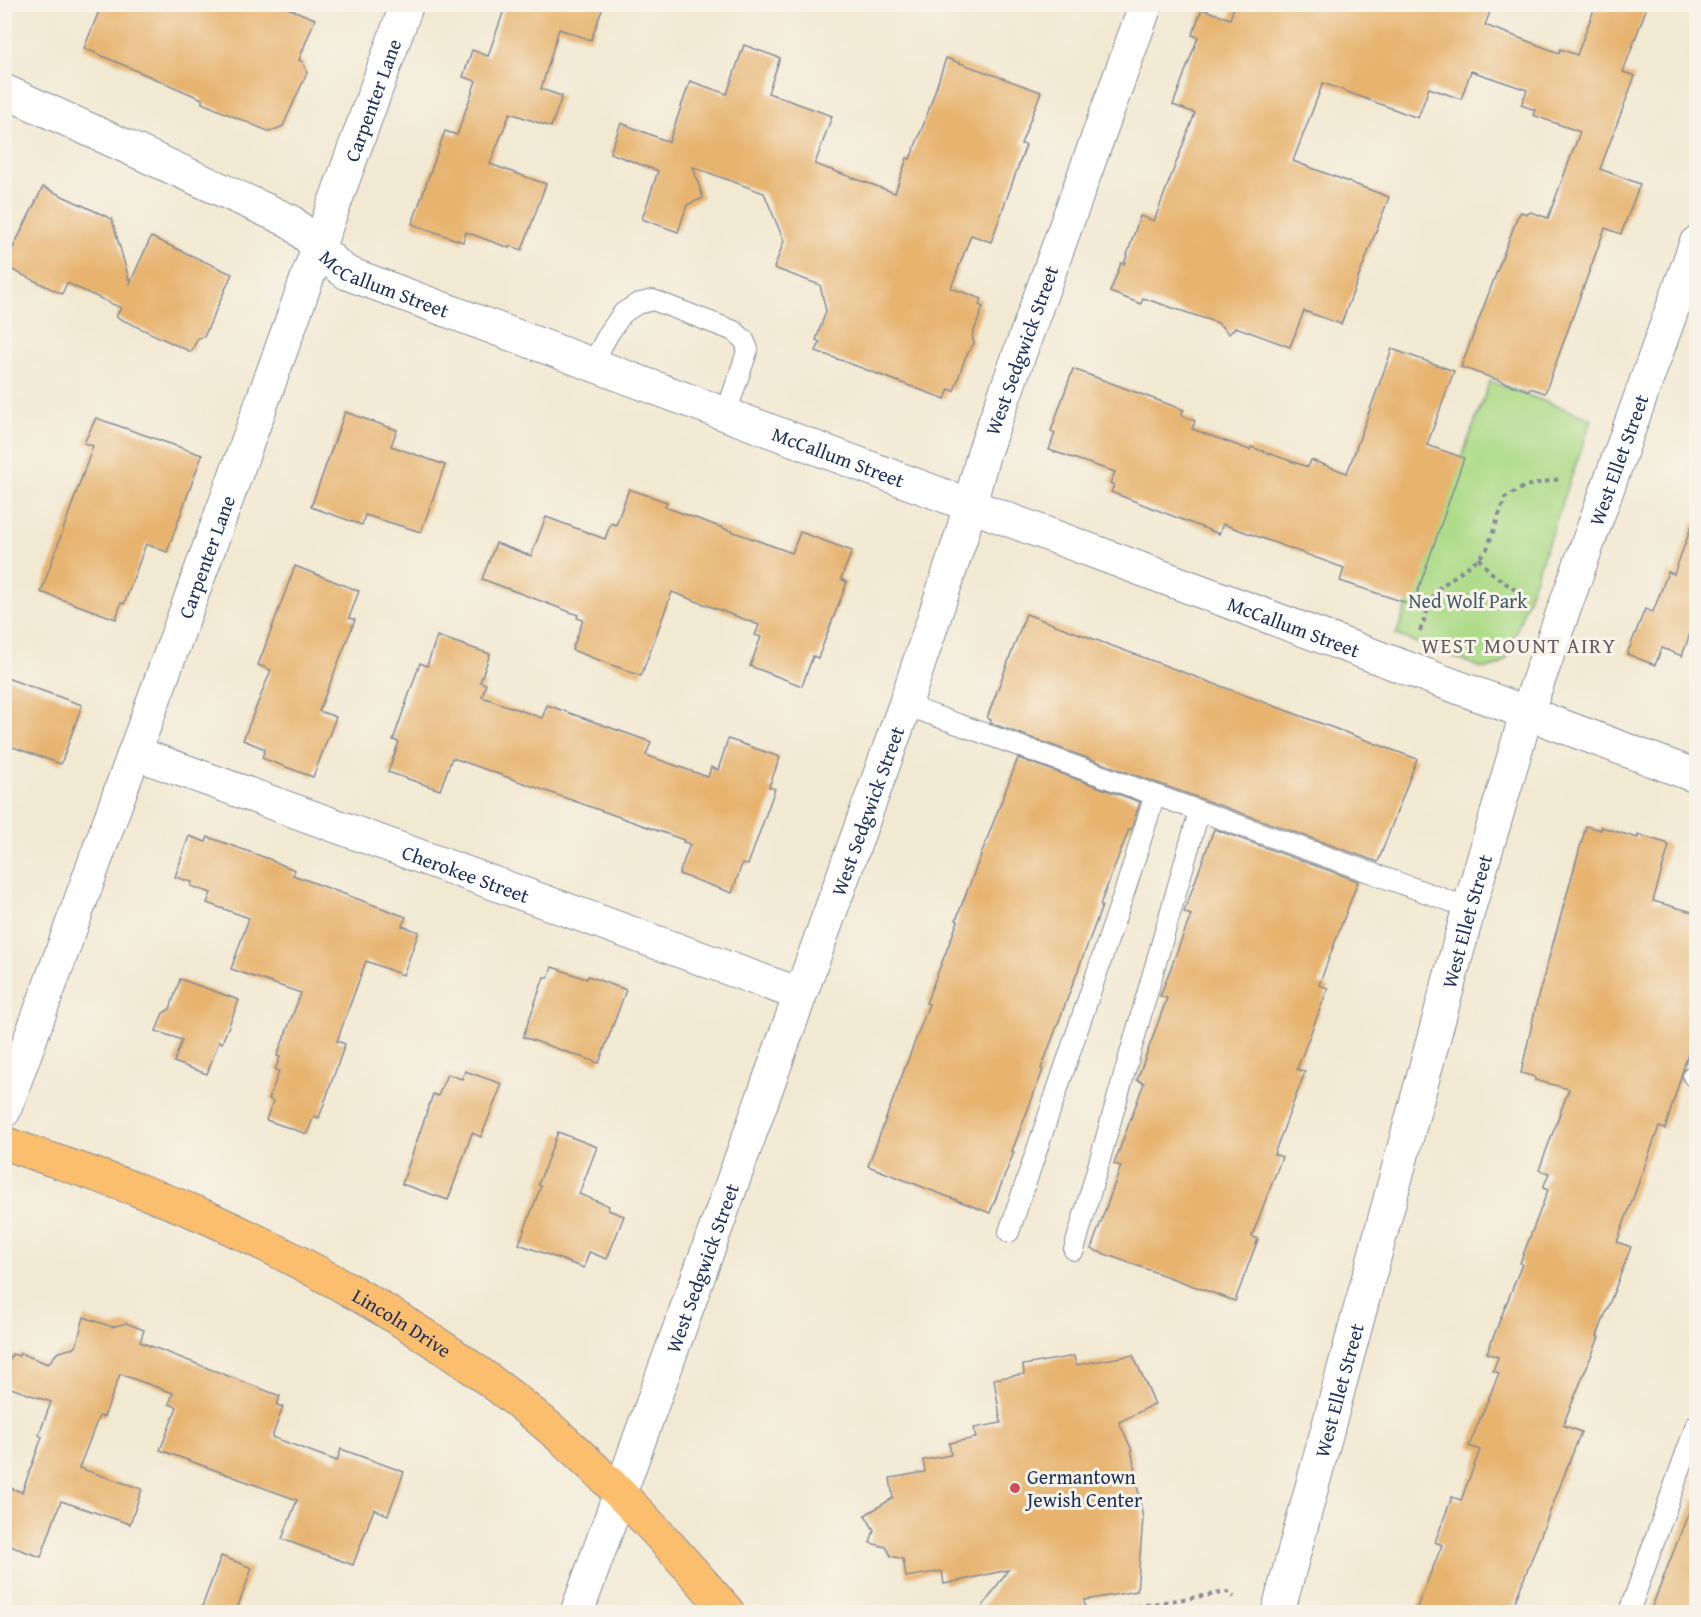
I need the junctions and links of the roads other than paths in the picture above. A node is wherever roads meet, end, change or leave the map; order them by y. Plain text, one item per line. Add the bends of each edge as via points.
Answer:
1 (407, 4) edge
2 (1146, 4) edge
3 (4, 91) edge
4 (1696, 243) edge
5 (318, 247) junction
6 (592, 364) junction
7 (726, 414) junction
8 (969, 505) junction
9 (905, 705) junction
10 (1527, 712) junction
11 (135, 753) junction
12 (1696, 776) edge
13 (1155, 795) junction
14 (1199, 812) junction
15 (1469, 908) junction
16 (799, 994) junction
17 (4, 1111) edge
18 (4, 1143) edge
19 (1010, 1232) dead end
20 (1074, 1250) dead end
21 (1696, 1425) edge
22 (620, 1494) junction
23 (577, 1612) edge
24 (728, 1612) edge
25 (1278, 1612) edge
26 (1629, 1612) edge

1 - 5 street, Carpenter Lane
2 - 8 street, West Sedgwick Street via 984,452
3 - 5 street, McCallum Street via 290,221
4 - 10 street, West Ellet Street
5 - 6 street, McCallum Street via 348,273
5 - 11 street, Carpenter Lane
6 - 7 street, McCallum Street
6 - 7 lane via 623,313 653,300 734,331 744,340 748,349
7 - 8 street, McCallum Street
8 - 9 street, West Sedgwick Street
8 - 10 street, McCallum Street
9 - 13 lane
9 - 16 street, West Sedgwick Street
10 - 12 street, McCallum Street
10 - 15 street, West Ellet Street
11 - 16 street, Cherokee Street
11 - 17 street, Carpenter Lane
13 - 14 lane
13 - 19 lane
14 - 15 lane
14 - 20 lane
15 - 25 street, West Ellet Street
16 - 22 street, West Sedgwick Street
18 - 22 main road, Lincoln Drive via 212,1220 373,1302 538,1418
21 - 26 lane
22 - 23 street, West Sedgwick Street
22 - 24 main road, Lincoln Drive

